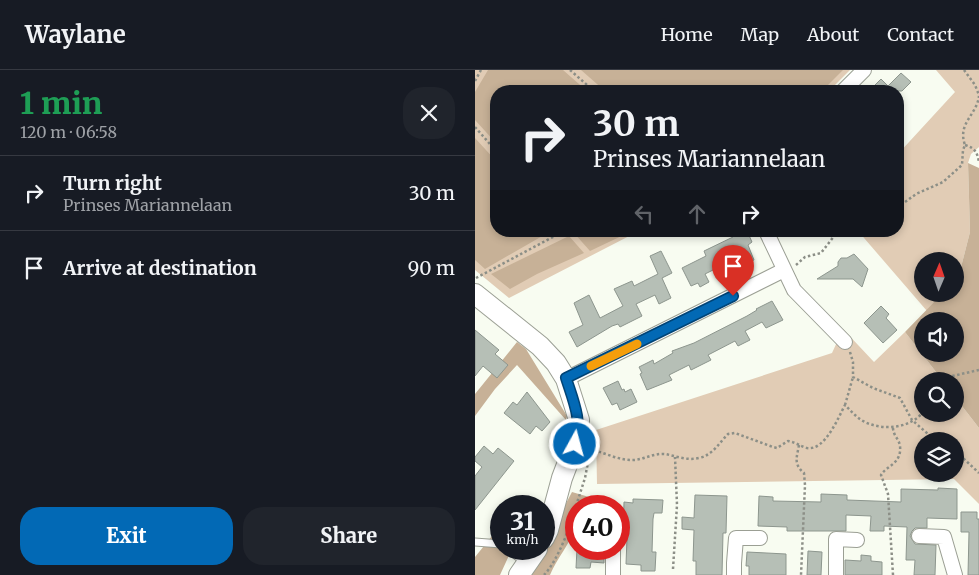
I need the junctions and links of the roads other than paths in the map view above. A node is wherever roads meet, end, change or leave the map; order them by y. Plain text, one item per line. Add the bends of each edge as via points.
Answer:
1 (864, 70) edge
2 (849, 85) edge
3 (769, 237) edge
4 (784, 270) junction
5 (475, 294) edge
6 (845, 342) road end
7 (566, 378) junction
8 (555, 506) edge
9 (919, 536) dead end
10 (760, 538) dead end
11 (857, 540) dead end
12 (475, 542) edge
13 (490, 543) edge
14 (613, 560) edge
15 (613, 575) edge
16 (735, 575) edge
17 (836, 575) edge
18 (955, 575) edge

1 - 2 street
3 - 4 street
4 - 6 street via 794,290
4 - 7 street
5 - 7 street via 540,346
7 - 8 street via 579,420 578,436
9 - 18 street via 944,537
10 - 16 street via 736,538
11 - 17 street via 836,539
12 - 13 lane
14 - 15 street

